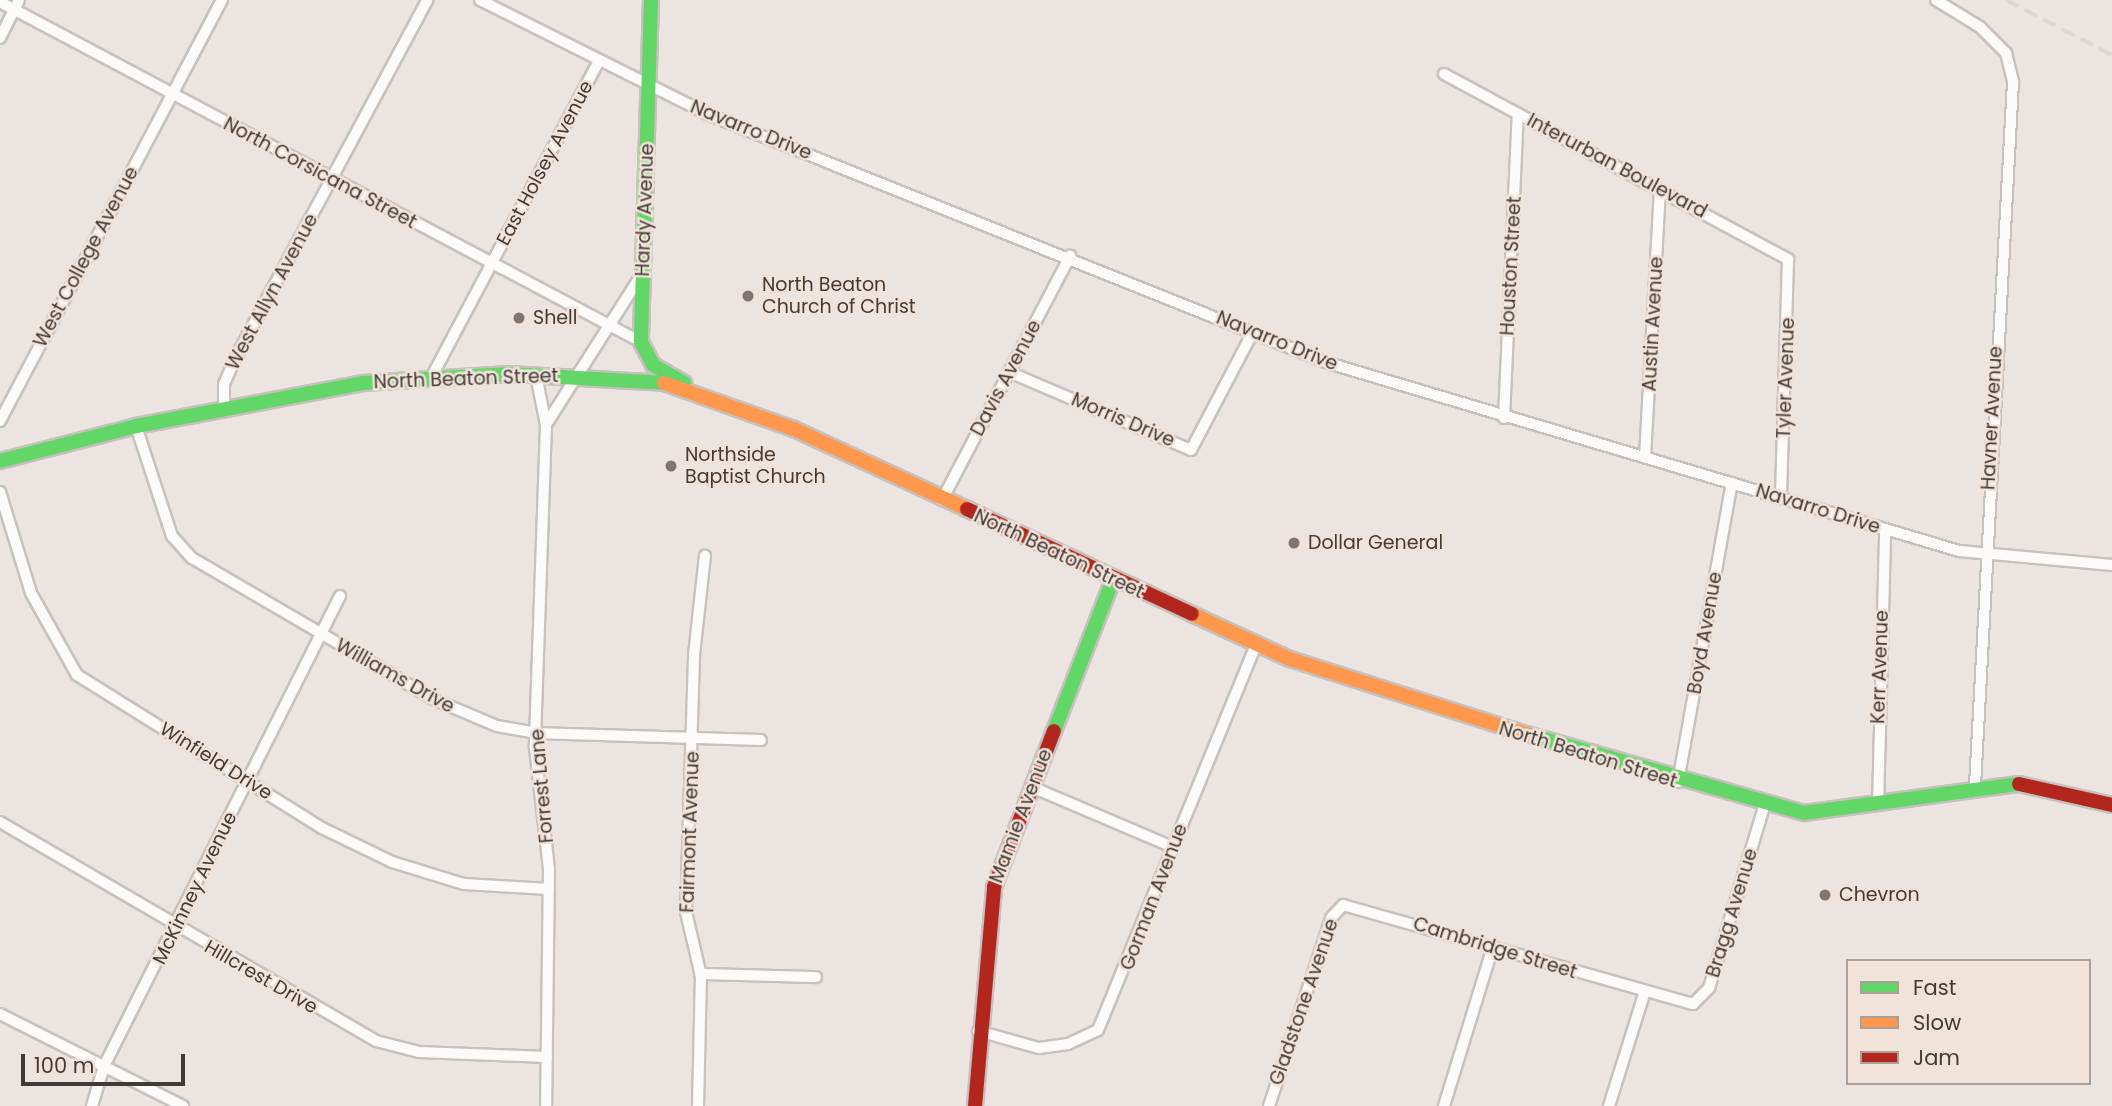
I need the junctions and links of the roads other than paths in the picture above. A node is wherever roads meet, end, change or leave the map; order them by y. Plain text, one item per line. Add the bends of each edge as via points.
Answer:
1 (222, 0) edge
2 (427, 0) edge
3 (480, 0) edge
4 (651, 0) edge
5 (1936, 0) edge
6 (0, 2) edge
7 (16, 4) edge
8 (0, 38) edge
9 (599, 61) junction
10 (1444, 74) dead end
11 (649, 87) junction
12 (173, 94) junction
13 (1518, 114) junction
14 (332, 180) junction
15 (1660, 190) junction
16 (1070, 256) junction
17 (1788, 259) joint
18 (491, 265) junction
19 (643, 270) junction
20 (608, 327) junction
21 (1253, 332) junction
22 (641, 342) junction
23 (1009, 372) junction
24 (536, 375) junction
25 (572, 376) junction
26 (431, 378) junction
27 (698, 391) junction
28 (224, 407) junction
29 (1504, 418) junction
30 (0, 421) edge
31 (546, 425) junction
32 (136, 426) junction
33 (1645, 457) junction
34 (0, 461) edge
35 (1732, 483) junction
36 (0, 492) edge
37 (1781, 498) junction
38 (942, 500) junction
39 (1885, 529) junction
40 (705, 556) dead end
41 (1986, 557) junction
42 (2112, 565) edge
43 (1113, 580) junction
44 (340, 596) dead end
45 (319, 634) junction
46 (1256, 645) junction
47 (536, 733) junction
48 (693, 734) junction
49 (761, 740) dead end
50 (247, 781) junction
51 (1678, 782) junction
52 (1975, 785) junction
53 (1032, 787) junction
54 (1878, 805) junction
55 (2112, 805) edge
56 (1764, 807) junction
57 (0, 822) edge
58 (1173, 848) junction
59 (549, 889) junction
60 (1346, 905) joint
61 (178, 929) junction
62 (1493, 947) junction
63 (700, 974) junction
64 (816, 977) dead end
65 (1644, 994) junction
66 (0, 1014) edge
67 (977, 1031) junction
68 (547, 1057) junction
69 (104, 1066) junction
70 (92, 1106) edge
71 (183, 1106) edge
72 (546, 1106) edge
73 (698, 1106) edge
74 (975, 1106) edge
75 (1269, 1106) edge
76 (1444, 1106) edge
77 (1609, 1106) edge

1 - 12 street, West College Avenue
2 - 14 street, West Allyn Avenue
3 - 9 street, Navarro Drive
4 - 11 main road, Hardy Avenue
5 - 41 street, Havner Avenue via 1980,27 2006,53 2013,82
6 - 7 street, North Corsicana Street
7 - 8 street
7 - 12 street, North Corsicana Street
9 - 11 street, Navarro Drive
9 - 18 street, East Holsey Avenue
10 - 13 street, Interurban Boulevard
11 - 16 street, Navarro Drive
11 - 19 main road, Hardy Avenue
12 - 14 street, North Corsicana Street
12 - 30 street, West College Avenue
13 - 15 street, Interurban Boulevard
13 - 29 street, Houston Street
14 - 18 street, North Corsicana Street
14 - 28 street, West Allyn Avenue via 228,374
15 - 17 street, Interurban Boulevard
15 - 33 street, Austin Avenue
16 - 21 street, Navarro Drive
16 - 23 street, Davis Avenue
17 - 37 street, Tyler Avenue
18 - 20 street, North Corsicana Street
18 - 26 street, East Holsey Avenue
19 - 20 street, Forrest Lane
19 - 22 main road, Hardy Avenue
20 - 22 street, North Corsicana Street
20 - 25 street, Forrest Lane
21 - 23 street, Morris Drive via 1191,450
21 - 29 street, Navarro Drive
22 - 27 main road via 653,365
23 - 38 street, Davis Avenue
24 - 25 main road, North Beaton Street
24 - 26 main road, North Beaton Street
24 - 31 street, Forrest Lane
25 - 27 main road, North Beaton Street
25 - 31 street, Forrest Lane
26 - 28 main road, North Beaton Street via 364,383
27 - 38 main road, North Beaton Street
28 - 32 main road, North Beaton Street
29 - 33 street, Navarro Drive
31 - 47 street, Forrest Lane
32 - 34 main road, North Beaton Street
32 - 45 street, Williams Drive via 182,548
33 - 35 street, Navarro Drive
35 - 37 street, Navarro Drive
35 - 51 street, Boyd Avenue
36 - 50 street, Winfield Drive via 31,593 67,665
37 - 39 street, Navarro Drive
38 - 43 main road, North Beaton Street
39 - 41 street, Navarro Drive
39 - 54 street, Kerr Avenue
40 - 48 street, Fairmont Avenue
41 - 42 street, Navarro Drive
41 - 52 street, Havner Avenue
43 - 46 main road, North Beaton Street
43 - 53 main road, Mamie Avenue
44 - 45 street, McKinney Avenue
45 - 47 street, Williams Drive via 464,713
45 - 50 street, McKinney Avenue
46 - 51 main road, North Beaton Street via 1429,707
46 - 58 street, Gorman Avenue
47 - 48 street, Williams Drive
47 - 59 street, Forrest Lane
48 - 49 street, Williams Drive
48 - 63 street, Fairmont Avenue via 686,912
50 - 59 street, Winfield Drive via 322,828 420,874 464,884
50 - 61 street, McKinney Avenue
51 - 56 main road, North Beaton Street
52 - 54 main road, North Beaton Street
52 - 55 main road, North Beaton Street via 2052,787
53 - 58 street
53 - 67 main road, Mamie Avenue via 994,887
54 - 56 main road, North Beaton Street via 1826,813
56 - 65 street, Bragg Avenue via 1704,998 1684,1005
57 - 61 street, Hillcrest Drive
58 - 67 street, Gorman Avenue via 1098,1030 1068,1044 1039,1048
59 - 68 street, Forrest Lane
60 - 62 street, Cambridge Street
60 - 75 street, Gladstone Avenue via 1331,918
61 - 68 street, Hillcrest Drive via 376,1041 419,1052
61 - 69 street, McKinney Avenue
62 - 65 street, Cambridge Street
62 - 76 street
63 - 64 street
63 - 73 street, Fairmont Avenue
65 - 77 street
66 - 69 street
67 - 74 main road, Mamie Avenue
68 - 72 street, Forrest Lane
69 - 70 street, McKinney Avenue
69 - 71 street

